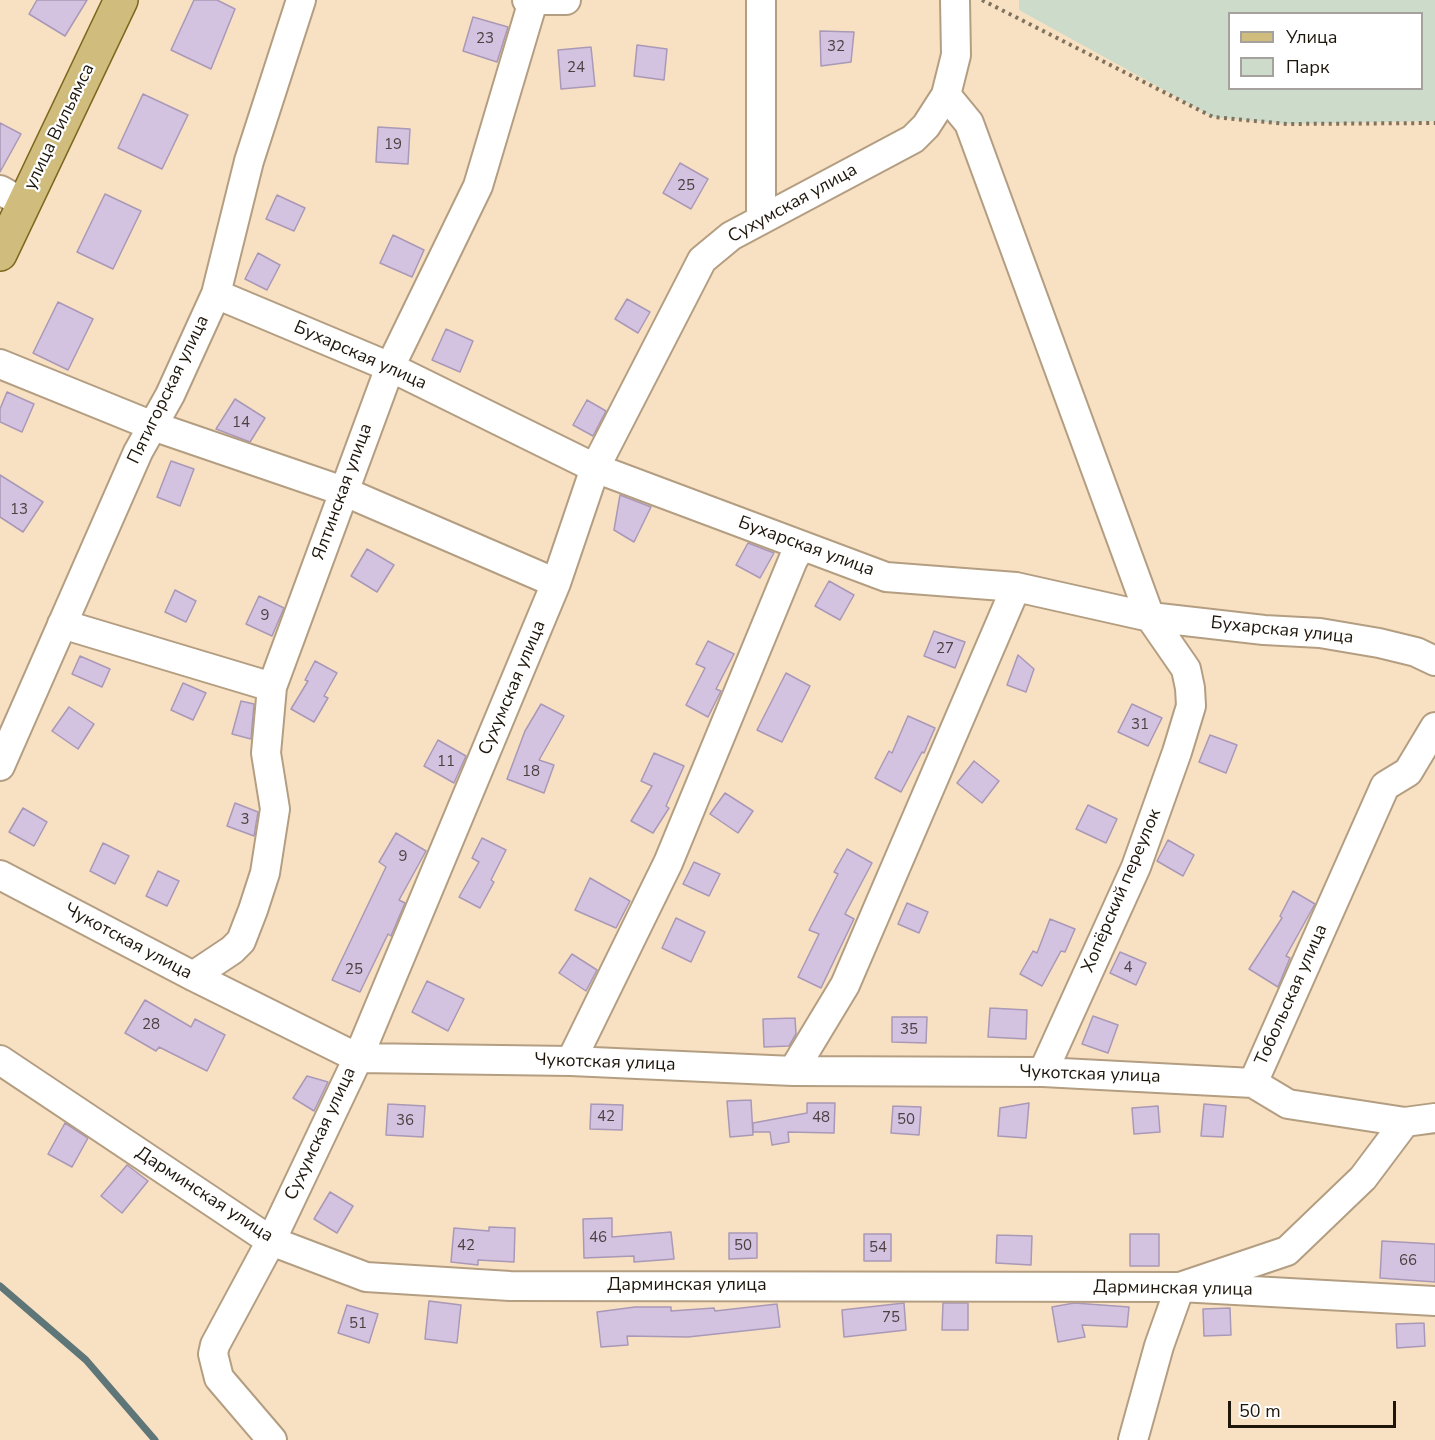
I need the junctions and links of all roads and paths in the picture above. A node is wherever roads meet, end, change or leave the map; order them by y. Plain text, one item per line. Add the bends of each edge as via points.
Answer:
1 (120, 0) edge
2 (301, 0) edge
3 (566, 0) edge
4 (761, 0) edge
5 (955, 0) edge
6 (982, 0) edge
7 (530, 1) edge
8 (946, 95) junction
9 (1435, 123) edge
10 (12, 196) edge
11 (761, 219) junction
12 (0, 254) edge
13 (216, 294) junction
14 (0, 364) edge
15 (390, 367) junction
16 (153, 426) junction
17 (595, 468) junction
18 (343, 492) junction
19 (801, 546) junction
20 (556, 584) junction
21 (1016, 587) junction
22 (1150, 617) junction
23 (62, 624) junction
24 (1435, 661) edge
25 (272, 687) junction
26 (1435, 727) edge
27 (0, 766) edge
28 (0, 875) edge
29 (193, 976) junction
30 (358, 1058) junction
31 (0, 1060) edge
32 (571, 1061) junction
33 (793, 1071) junction
34 (1043, 1072) junction
35 (1253, 1083) junction
36 (1435, 1118) edge
37 (1405, 1122) junction
38 (271, 1241) junction
39 (1180, 1287) junction
40 (1435, 1301) edge
41 (272, 1440) edge
42 (1133, 1440) edge

1 - 10 main road, улица Вильямса
2 - 13 street, Пятигорская улица via 249,161
3 - 7 street, Ялтинская улица
4 - 11 street
5 - 8 street via 956,55
6 - 9 path via 1213,117 1287,124
7 - 15 street, Ялтинская улица via 478,186
8 - 11 street, Сухумская улица via 927,126 913,139
8 - 22 street via 969,123
10 - 12 main road, улица Вильямса
11 - 17 street, Сухумская улица via 731,236 702,260
13 - 15 street, Бухарская улица
13 - 16 street, Пятигорская улица
14 - 16 street
15 - 17 street, Бухарская улица
15 - 18 street, Ялтинская улица
16 - 18 street
16 - 23 street, Пятигорская улица
17 - 19 street, Бухарская улица
17 - 20 street, Сухумская улица
18 - 20 street
18 - 25 street, Ялтинская улица
19 - 21 street, Бухарская улица via 886,577
19 - 32 street via 668,864
20 - 30 street, Сухумская улица
21 - 22 street, Бухарская улица
21 - 33 street via 845,985
22 - 24 street, Бухарская улица via 1320,633 1388,645
22 - 34 street, Хопёрский переулок via 1186,669 1191,706 1136,867
23 - 25 street
23 - 27 street, Пятигорская улица
25 - 29 street, Ялтинская улица via 266,753 275,809 265,873 241,941
26 - 35 street, Тобольская улица via 1408,772 1385,786
28 - 29 street, Чукотская улица
29 - 30 street, Чукотская улица
30 - 32 street, Чукотская улица
30 - 38 street, Сухумская улица
31 - 38 street, Дарминская улица
32 - 33 street, Чукотская улица
33 - 34 street, Чукотская улица
34 - 35 street, Чукотская улица
35 - 37 street, Тобольская улица via 1288,1104
36 - 37 street, Тобольская улица
37 - 39 street via 1363,1178 1287,1251
38 - 39 street, Дарминская улица via 366,1277 510,1286
38 - 41 street, Сухумская улица via 213,1354 219,1378
39 - 40 street, Дарминская улица
39 - 42 street

